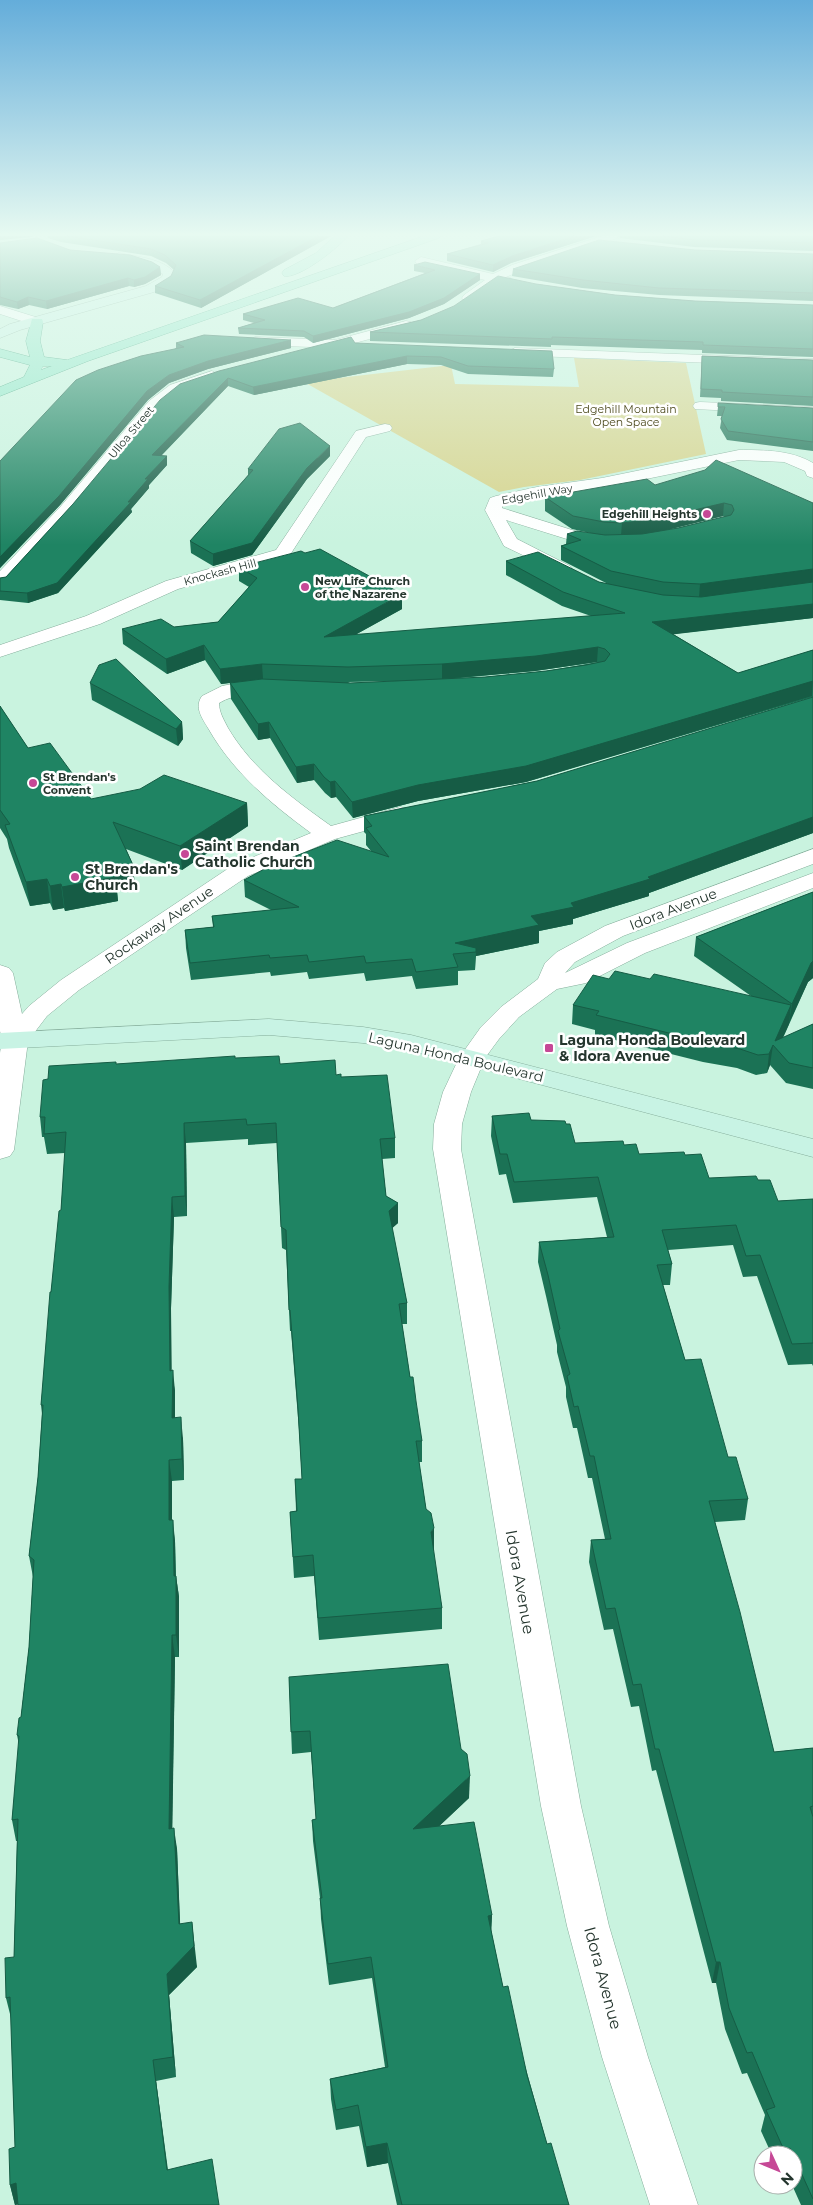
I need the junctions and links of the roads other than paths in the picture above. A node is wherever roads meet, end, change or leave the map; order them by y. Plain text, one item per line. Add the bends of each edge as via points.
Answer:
1 (33, 339) edge
2 (138, 339) edge
3 (177, 339) edge
4 (354, 339) edge
5 (240, 340) edge
6 (335, 344) junction
7 (120, 345) junction
8 (377, 347) edge
9 (64, 351) dead end
10 (505, 352) edge
11 (0, 353) edge
12 (83, 358) junction
13 (281, 358) edge
14 (38, 362) junction
15 (813, 363) edge
16 (224, 372) edge
17 (0, 378) edge
18 (30, 378) junction
19 (0, 392) edge
20 (700, 406) dead end
21 (813, 411) edge
22 (385, 428) dead end
23 (813, 473) edge
24 (493, 510) junction
25 (619, 542) edge
26 (577, 577) edge
27 (0, 582) edge
28 (0, 651) edge
29 (284, 688) edge
30 (418, 810) edge
31 (327, 834) junction
32 (813, 856) edge
33 (813, 880) edge
34 (0, 972) edge
35 (549, 983) junction
36 (7, 1040) edge
37 (472, 1058) junction
38 (813, 1148) edge
39 (0, 1150) edge
40 (674, 2205) edge

1 - 14 main road
2 - 7 main road
3 - 7 main road
4 - 6 street
5 - 6 street
6 - 8 street
6 - 13 street
7 - 12 main road
9 - 14 main road
10 - 15 street
11 - 14 main road
12 - 14 main road
12 - 18 main road
14 - 17 main road
14 - 18 main road
16 - 27 street, Ulloa Street via 194,380 162,396 42,538
18 - 19 main road
20 - 21 street
22 - 28 street, Knockash Hill via 361,434 282,554 172,586 93,620
23 - 24 street, Edgehill Way via 802,463 788,458 739,455 602,483 512,497 496,501
24 - 25 street via 586,540
24 - 26 street, Edgehill Way via 510,542
29 - 31 street via 234,689 209,700 208,708 219,731 263,785
30 - 31 street, Rockaway Avenue
31 - 36 street, Rockaway Avenue via 240,871 204,894 70,985
32 - 35 street, Idora Avenue via 614,931 566,957 554,968
33 - 35 street, Idora Avenue via 636,948 576,978
34 - 36 street
35 - 37 street, Idora Avenue via 510,1012
36 - 37 street, Laguna Honda Boulevard via 269,1027 363,1035
36 - 39 street
37 - 38 street, Laguna Honda Boulevard
37 - 40 street, Idora Avenue via 450,1116 446,1149 533,1655 561,1806 588,1926 625,2057

